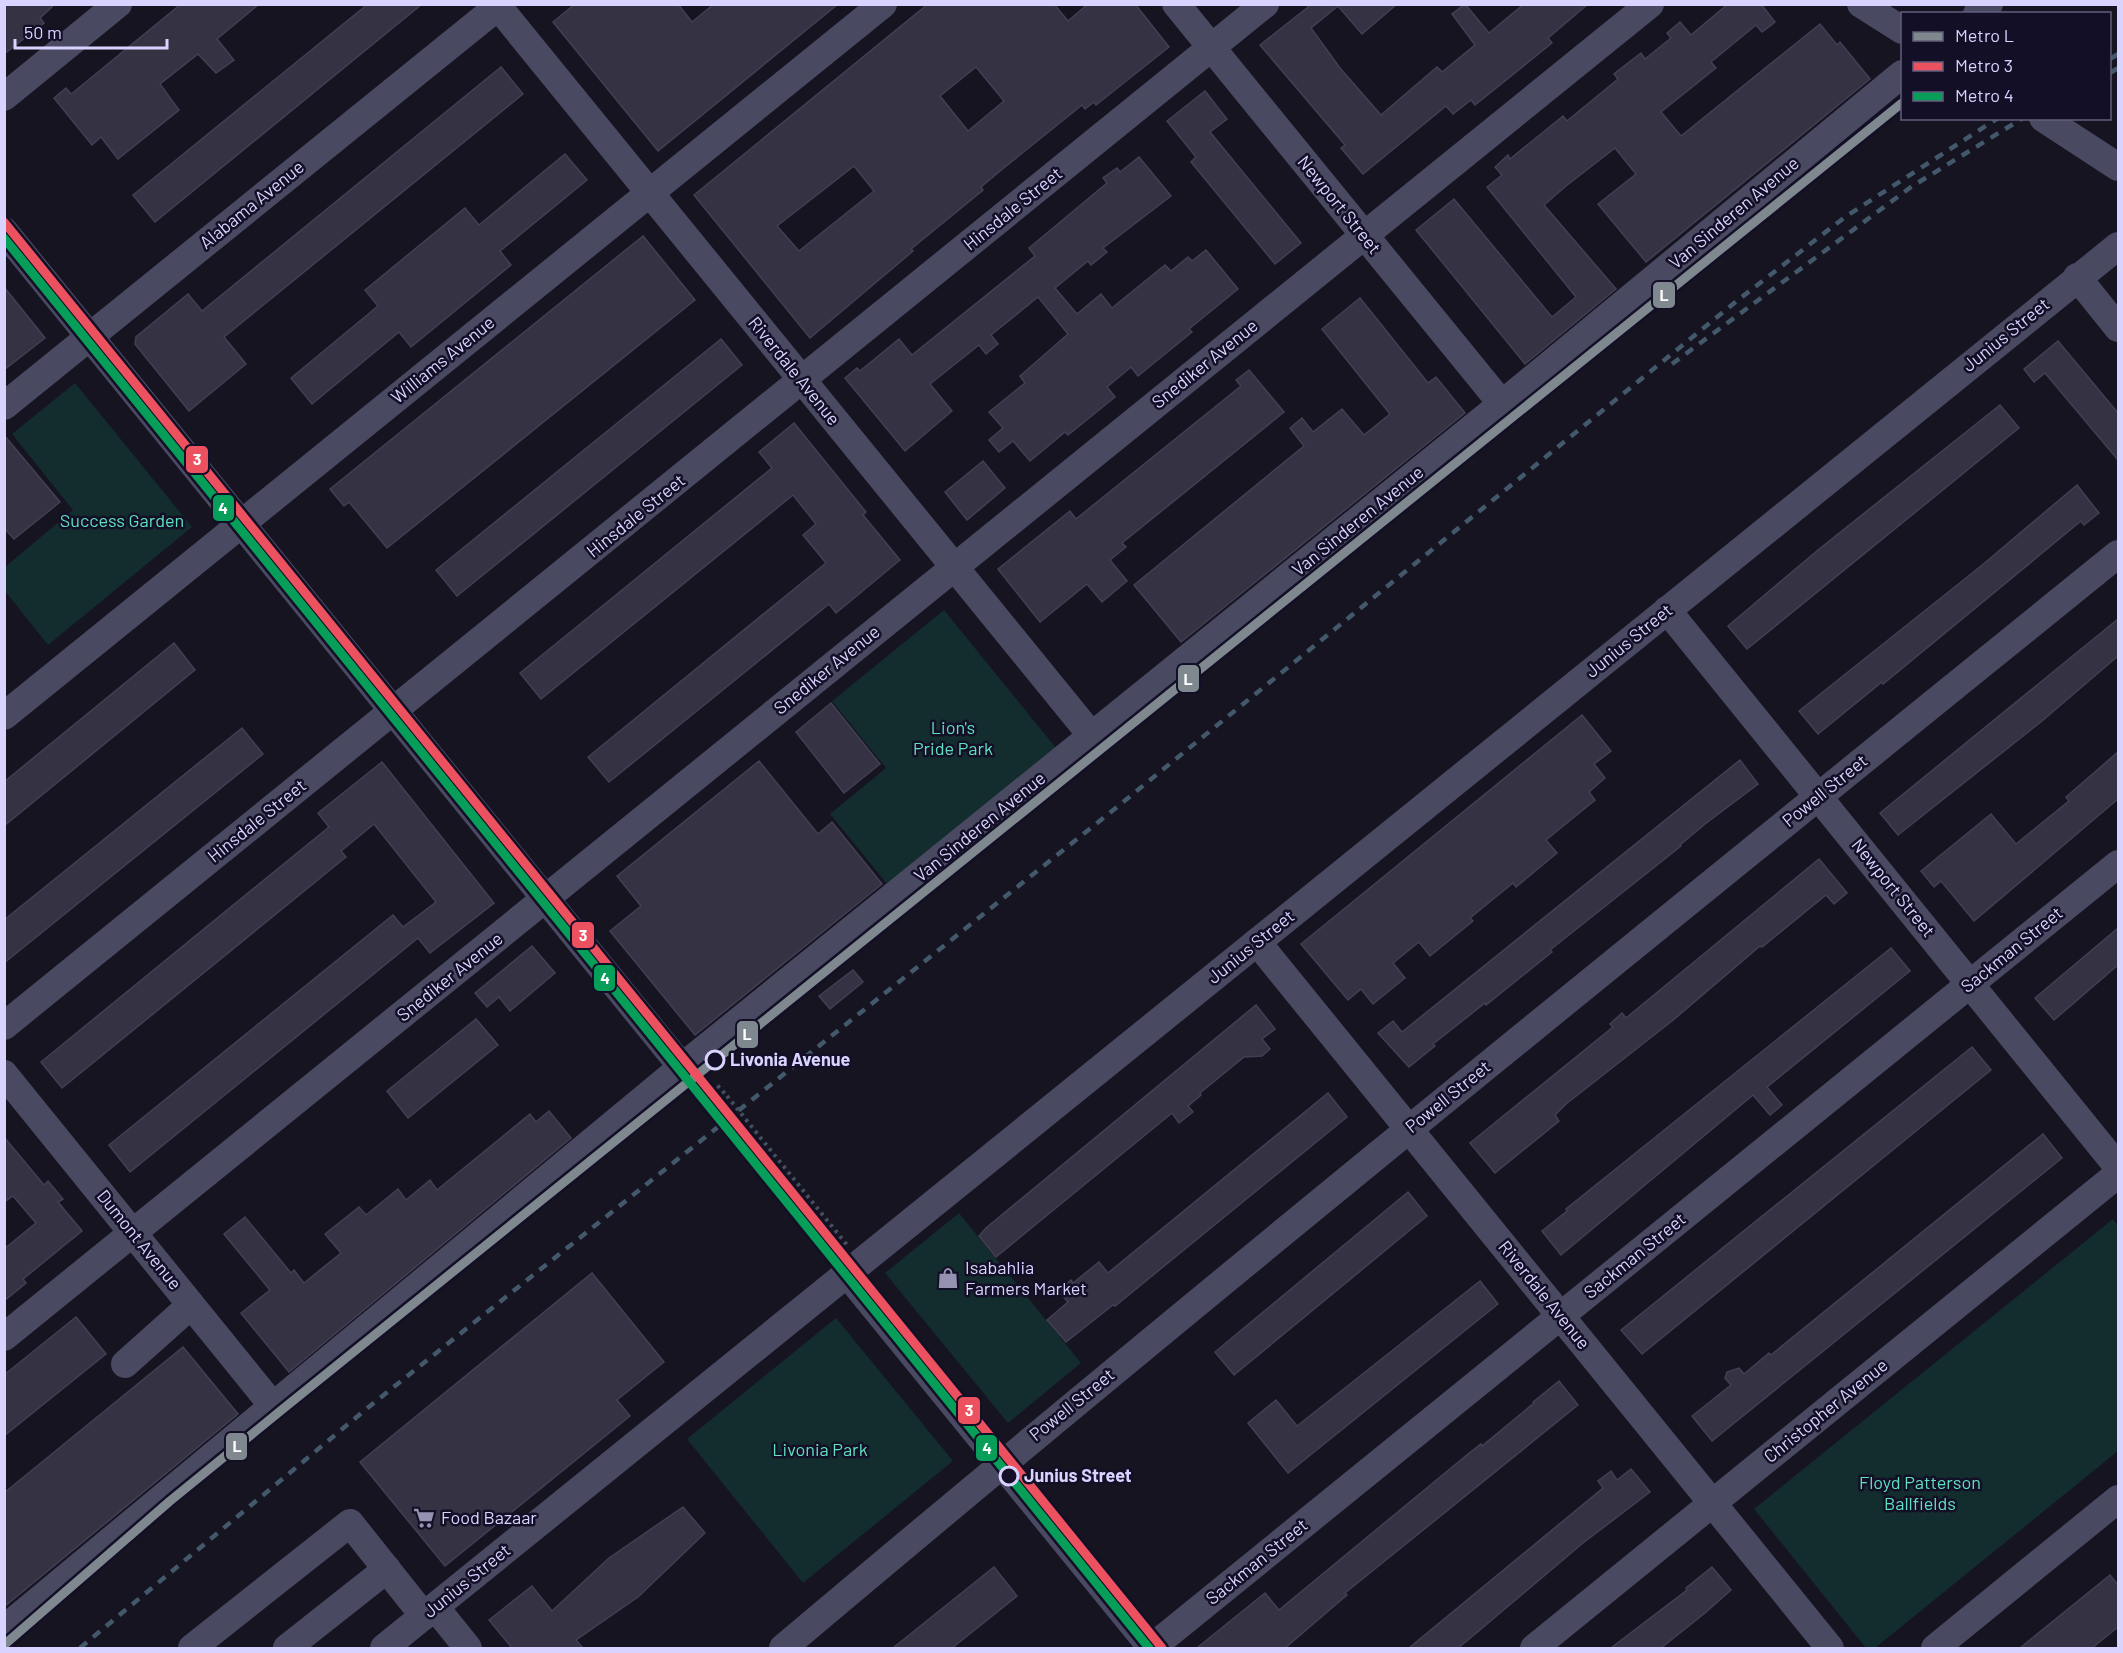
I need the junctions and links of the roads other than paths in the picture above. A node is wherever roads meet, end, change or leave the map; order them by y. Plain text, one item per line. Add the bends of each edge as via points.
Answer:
1 (118, 4) edge
2 (883, 4) edge
3 (1176, 4) edge
4 (1265, 4) edge
5 (1650, 4) edge
6 (1861, 4) edge
7 (498, 5) edge
8 (1901, 29) edge
9 (1211, 48) junction
10 (1901, 75) edge
11 (4, 97) edge
12 (2046, 120) edge
13 (2118, 167) edge
14 (649, 194) junction
15 (4, 231) edge
16 (1364, 236) junction
17 (2118, 246) edge
18 (2077, 277) junction
19 (2118, 328) edge
20 (90, 337) junction
21 (802, 380) junction
22 (1502, 404) junction
23 (4, 406) edge
24 (241, 524) junction
25 (2118, 554) edge
26 (953, 568) junction
27 (1668, 610) junction
28 (394, 711) junction
29 (4, 716) edge
30 (1092, 736) junction
31 (1819, 797) junction
32 (2118, 864) edge
33 (546, 899) junction
34 (1257, 942) junction
35 (1970, 984) junction
36 (4, 1026) edge
37 (682, 1067) junction
38 (4, 1074) edge
39 (1408, 1129) junction
40 (2118, 1167) edge
41 (2118, 1174) edge
42 (133, 1233) junction
43 (848, 1275) junction
44 (191, 1305) junction
45 (1560, 1316) junction
46 (4, 1337) edge
47 (125, 1364) dead end
48 (273, 1406) junction
49 (1002, 1463) junction
50 (2118, 1499) edge
51 (1712, 1503) junction
52 (387, 1569) junction
53 (430, 1611) junction
54 (4, 1629) edge
55 (197, 1647) edge
56 (287, 1648) edge
57 (384, 1648) edge
58 (468, 1648) edge
59 (783, 1648) edge
60 (1151, 1648) edge
61 (1534, 1648) edge
62 (1830, 1648) edge
63 (1935, 1648) edge

1 - 11 street
2 - 14 street, Williams Avenue
3 - 9 street, Newport Street
4 - 9 street, Hinsdale Street
5 - 16 street, Snediker Avenue
6 - 8 street
7 - 14 street, Riverdale Avenue
7 - 20 street, Alabama Avenue
9 - 16 street, Newport Street
9 - 21 street, Hinsdale Street
10 - 22 street, Van Sinderen Avenue
12 - 13 street
14 - 21 street, Riverdale Avenue
14 - 24 street, Williams Avenue
15 - 20 street
16 - 22 street, Newport Street
16 - 26 street, Snediker Avenue
17 - 18 street, Junius Street
18 - 19 street
18 - 27 street, Junius Street
20 - 23 street, Alabama Avenue
20 - 24 street
21 - 26 street, Riverdale Avenue
21 - 28 street, Hinsdale Street
22 - 30 street, Van Sinderen Avenue
24 - 28 street
24 - 29 street, Williams Avenue
25 - 31 street, Powell Street
26 - 30 street, Riverdale Avenue
26 - 33 street, Snediker Avenue
27 - 31 street, Newport Street
27 - 34 street, Junius Street
28 - 33 street
28 - 36 street, Hinsdale Street
30 - 37 street, Van Sinderen Avenue
31 - 35 street, Newport Street
31 - 39 street, Powell Street
32 - 35 street, Sackman Street
33 - 37 street
33 - 42 street, Snediker Avenue
34 - 39 street, Riverdale Avenue
34 - 43 street, Junius Street
35 - 40 street, Newport Street
35 - 45 street, Sackman Street
37 - 48 street, Van Sinderen Avenue
38 - 42 street, Dumont Avenue
39 - 45 street, Riverdale Avenue
39 - 49 street, Powell Street
41 - 51 street, Christopher Avenue
42 - 44 street, Dumont Avenue
42 - 46 street, Snediker Avenue
43 - 49 street
43 - 53 street, Junius Street
44 - 47 street
44 - 48 street, Dumont Avenue
45 - 51 street, Riverdale Avenue
45 - 60 street, Sackman Street
48 - 54 street, Van Sinderen Avenue
49 - 59 street, Powell Street
49 - 60 street
50 - 63 street
51 - 61 street, Christopher Avenue
51 - 62 street, Riverdale Avenue
52 - 53 street
52 - 55 street via 350,1523
52 - 56 street
53 - 57 street, Junius Street
53 - 58 street

